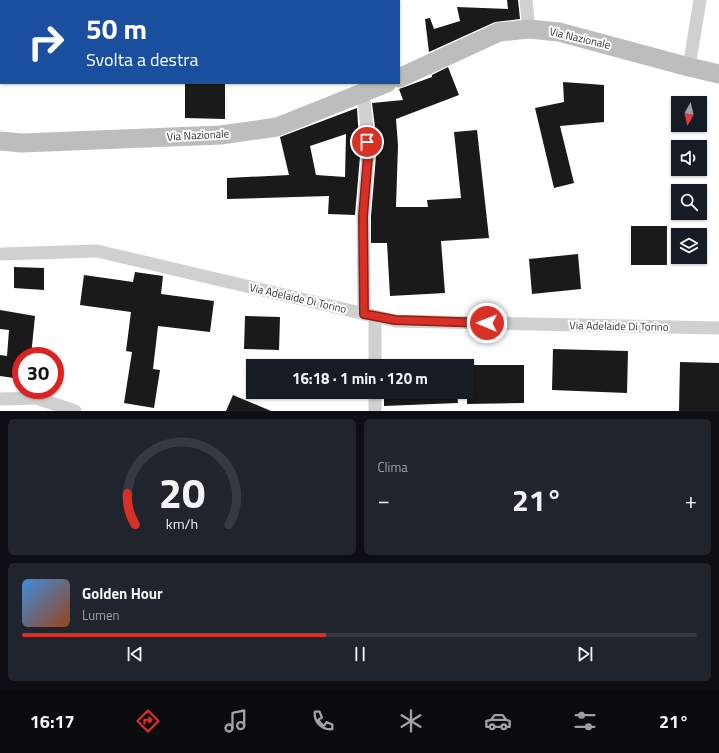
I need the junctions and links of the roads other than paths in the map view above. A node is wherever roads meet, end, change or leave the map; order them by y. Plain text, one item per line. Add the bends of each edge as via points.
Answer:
1 (526, 0) edge
2 (700, 0) edge
3 (529, 29) junction
4 (689, 67) junction
5 (719, 74) edge
6 (400, 78) edge
7 (385, 84) edge
8 (363, 93) junction
9 (0, 141) edge
10 (0, 254) edge
11 (370, 315) junction
12 (719, 328) edge
13 (374, 359) edge
14 (0, 399) edge
15 (375, 399) edge
16 (75, 411) edge
17 (375, 411) edge

1 - 3 street
2 - 4 street
3 - 4 street, Via Nazionale via 559,32
3 - 6 street, Via Nazionale via 500,32
4 - 5 street, Via Nazionale
7 - 8 street, Via Nazionale
8 - 9 street, Via Nazionale via 277,127 221,135 22,143
8 - 11 street via 368,156 363,216
10 - 11 street, Via Adelaide Di Torino via 97,251
11 - 12 street, Via Adelaide Di Torino via 395,320
11 - 13 street
14 - 16 street via 36,398
15 - 17 street

